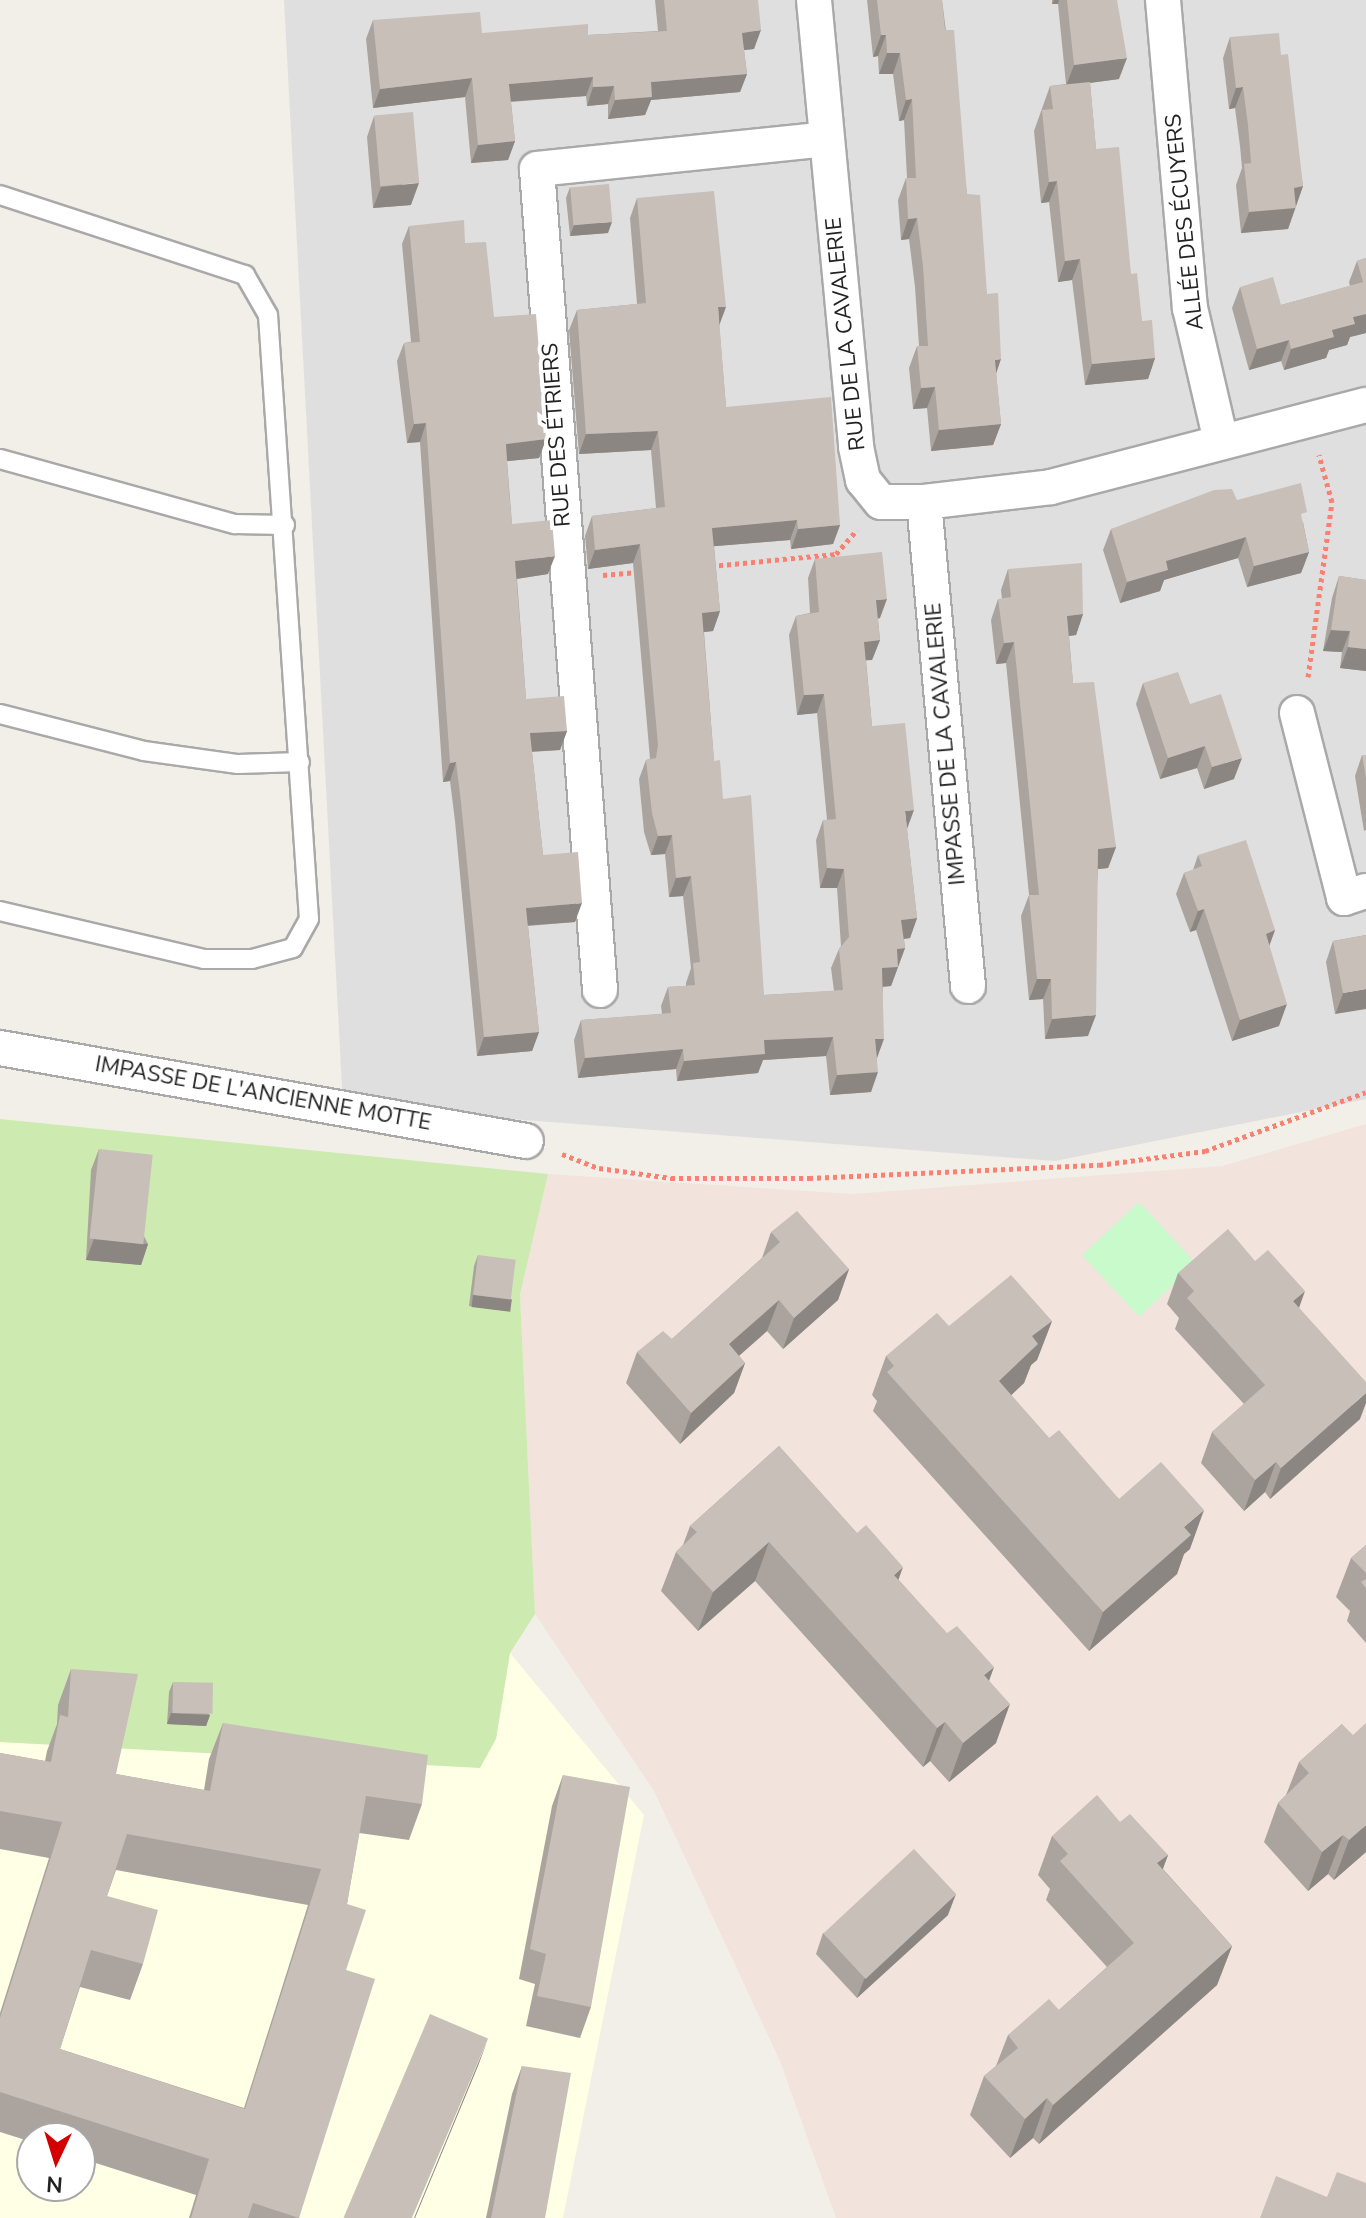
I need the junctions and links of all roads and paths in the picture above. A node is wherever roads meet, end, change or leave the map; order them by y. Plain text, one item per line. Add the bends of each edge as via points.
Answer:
1 (814, 0) edge
2 (1163, 0) edge
3 (826, 139) junction
4 (0, 195) edge
5 (1366, 405) edge
6 (1310, 419) junction
7 (1221, 441) junction
8 (0, 459) edge
9 (881, 502) junction
10 (924, 502) junction
11 (285, 525) junction
12 (694, 567) edge
13 (647, 571) edge
14 (568, 578) junction
15 (1297, 713) joint
16 (0, 714) edge
17 (300, 762) junction
18 (1366, 891) edge
19 (0, 911) edge
20 (968, 986) dead end
21 (600, 990) dead end
22 (0, 1048) edge
23 (1366, 1092) edge
24 (526, 1141) joint

1 - 3 street, RUE DE LA CAVALERIE
2 - 7 street, ALLÉE DES ÉCUYERS via 1190,308
3 - 9 street, RUE DE LA CAVALERIE via 856,447 863,480
3 - 14 street, RUE DES ÉTRIERS via 537,169
4 - 11 lane via 245,275 268,315
5 - 6 street
6 - 7 street
6 - 15 path via 1332,502 1307,679
7 - 10 street via 1051,487
8 - 11 lane via 235,524
9 - 10 street
9 - 12 path via 836,554
10 - 20 street, IMPASSE DE LA CAVALERIE
11 - 17 lane
13 - 14 path
14 - 21 street, RUE DES ÉTRIERS
15 - 18 street via 1344,898
16 - 17 lane via 144,751 238,764
17 - 19 lane via 309,919 293,948 252,959 204,959
22 - 24 street, IMPASSE DE L'ANCIENNE MOTTE
23 - 24 path via 1205,1151 1099,1165 809,1178 671,1178 599,1168

